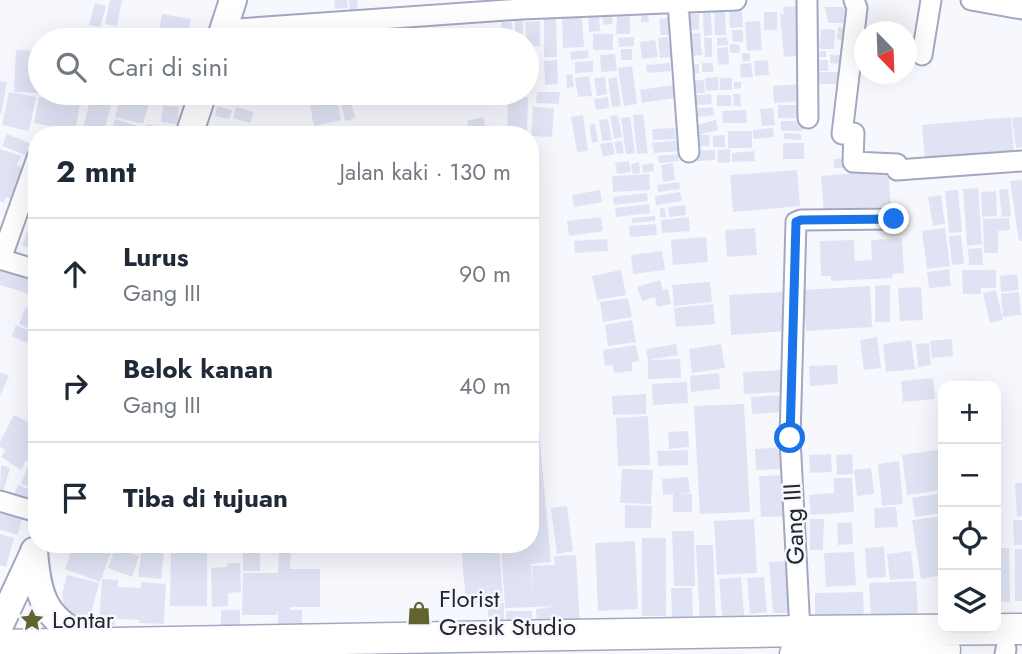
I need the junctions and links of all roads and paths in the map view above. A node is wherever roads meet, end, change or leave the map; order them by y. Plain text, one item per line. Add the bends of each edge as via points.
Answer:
1 (233, 0) edge
2 (736, 0) edge
3 (807, 0) edge
4 (854, 0) edge
5 (931, 0) edge
6 (971, 0) edge
7 (678, 3) junction
8 (521, 5) edge
9 (1022, 9) edge
10 (224, 28) edge
11 (292, 28) edge
12 (922, 55) dead end
13 (199, 105) edge
14 (808, 118) dead end
15 (192, 126) edge
16 (688, 152) dead end
17 (1022, 161) edge
18 (28, 183) edge
19 (894, 219) dead end
20 (0, 259) edge
21 (28, 267) edge
22 (0, 501) edge
23 (28, 509) edge
24 (33, 553) edge
25 (36, 553) edge
26 (0, 625) edge
27 (797, 642) edge
28 (92, 643) junction
29 (0, 645) edge
30 (940, 645) edge
31 (1014, 645) edge

1 - 10 main road
2 - 7 street
3 - 14 street
4 - 17 street via 857,8 842,134 854,133 853,162 897,163 897,170
5 - 12 street
6 - 9 street
7 - 8 street
7 - 16 street
8 - 11 street
13 - 15 main road
18 - 20 street
19 - 27 street, Gang III via 796,222 790,438
20 - 21 street
22 - 23 street
24 - 26 main road
25 - 28 main road via 41,595 52,615 67,630
27 - 28 highway
27 - 30 highway
28 - 29 highway
30 - 31 highway

